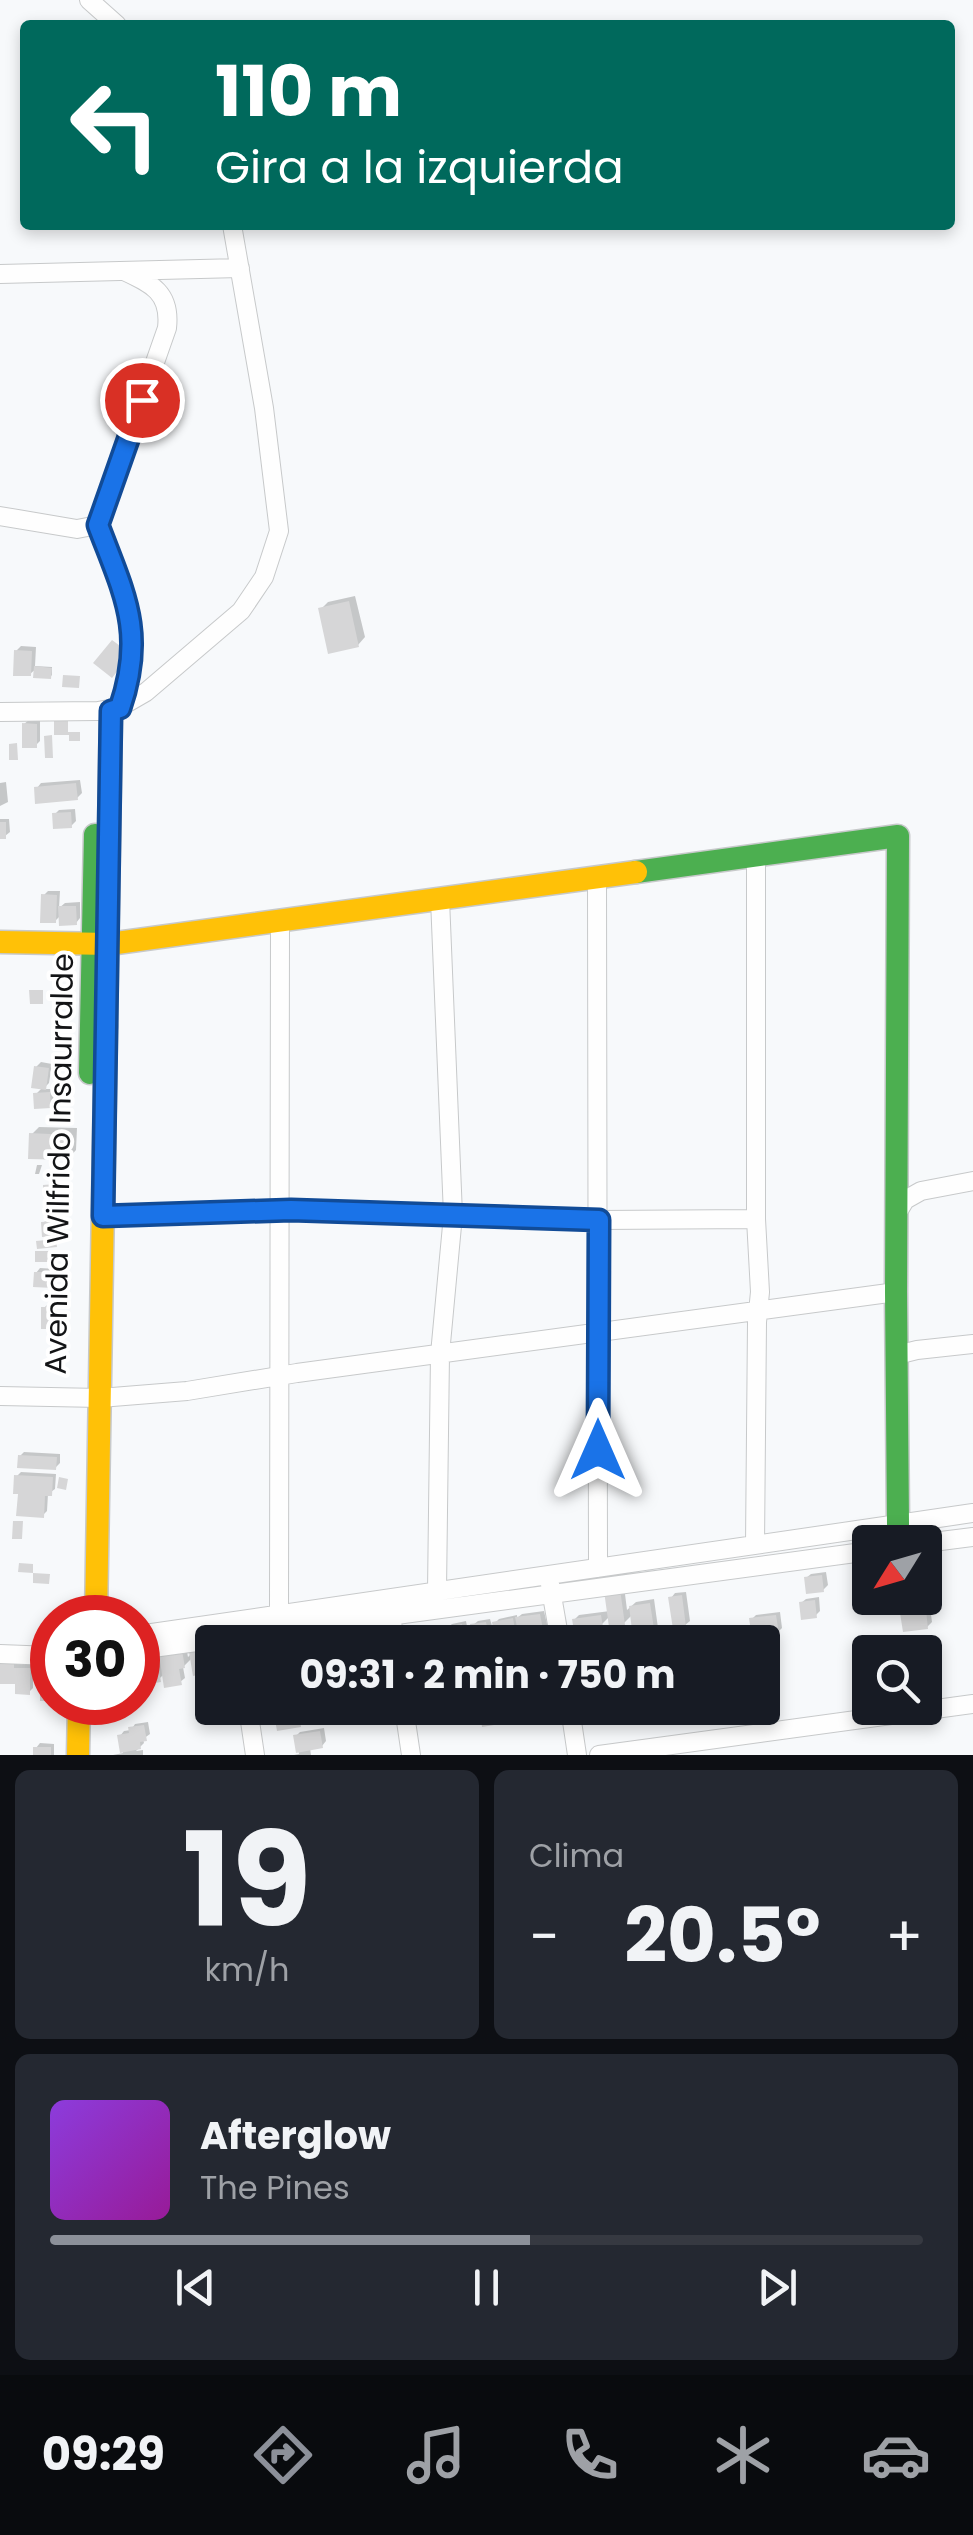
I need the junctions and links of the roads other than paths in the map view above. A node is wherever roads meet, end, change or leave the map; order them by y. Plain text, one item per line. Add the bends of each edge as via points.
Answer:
1 (89, 0) edge
2 (111, 20) edge
3 (233, 230) edge
4 (240, 268) junction
5 (124, 270) junction
6 (0, 274) edge
7 (0, 516) edge
8 (98, 525) junction
9 (110, 710) junction
10 (0, 712) edge
11 (756, 856) junction
12 (597, 878) junction
13 (440, 899) junction
14 (280, 921) junction
15 (0, 942) edge
16 (101, 944) junction
17 (973, 1181) edge
18 (279, 1210) junction
19 (453, 1215) junction
20 (103, 1216) junction
21 (896, 1216) junction
22 (756, 1219) junction
23 (599, 1220) junction
24 (896, 1292) junction
25 (758, 1310) junction
26 (598, 1332) junction
27 (973, 1344) edge
28 (440, 1354) junction
29 (898, 1355) junction
30 (279, 1376) junction
31 (0, 1396) edge
32 (93, 1398) junction
33 (973, 1513) edge
34 (898, 1524) junction
35 (973, 1537) edge
36 (942, 1541) edge
37 (755, 1545) junction
38 (852, 1553) edge
39 (598, 1568) junction
40 (550, 1584) junction
41 (438, 1591) junction
42 (82, 1595) edge
43 (96, 1595) edge
44 (279, 1614) junction
45 (391, 1616) junction
46 (255, 1625) edge
47 (310, 1625) edge
48 (392, 1625) edge
49 (557, 1625) edge
50 (195, 1634) edge
51 (160, 1635) edge
52 (195, 1640) edge
53 (160, 1646) edge
54 (0, 1654) edge
55 (30, 1655) edge
56 (973, 1704) edge
57 (79, 1725) edge
58 (94, 1725) edge
59 (251, 1725) edge
60 (406, 1725) edge
61 (573, 1725) edge
62 (78, 1755) edge
63 (93, 1755) edge
64 (255, 1755) edge
65 (410, 1755) edge
66 (577, 1755) edge
67 (600, 1755) edge

1 - 2 street
3 - 4 street
4 - 5 street
4 - 9 street via 279,530 264,576 240,611 146,692
5 - 6 street
5 - 8 street via 160,292 169,312
7 - 8 street via 77,529
8 - 9 street via 130,618 129,682
9 - 10 street
9 - 16 street, Avenida Wilfrido Insaurralde
11 - 12 street
11 - 21 street via 898,836
11 - 22 street
12 - 13 street
12 - 23 street
13 - 14 street
13 - 19 street
14 - 16 street
14 - 18 street
15 - 16 street
16 - 20 street, Avenida Wilfrido Insaurralde
16 - 32 street, Avenida Wilfrido Insaurralde
17 - 21 street via 921,1191
18 - 19 street
18 - 20 street
18 - 30 street
19 - 23 street
19 - 28 street
20 - 32 street, Avenida Wilfrido Insaurralde
21 - 24 street
22 - 23 street
22 - 25 street
23 - 26 street
24 - 25 street
24 - 29 street
25 - 26 street
25 - 37 street
26 - 28 street
26 - 39 street
27 - 29 street
28 - 30 street
28 - 41 street
29 - 34 street
30 - 32 street
30 - 44 street
31 - 32 street
32 - 42 street, Avenida Wilfrido Insaurralde
32 - 43 street, Avenida Wilfrido Insaurralde
33 - 34 street
34 - 37 street
35 - 36 street
37 - 39 street
38 - 40 street
39 - 40 street
40 - 41 street
40 - 45 street
40 - 49 street
41 - 44 street
44 - 46 street
45 - 47 street
45 - 48 street
50 - 51 street
52 - 53 street
54 - 55 street
56 - 67 street
57 - 62 street
58 - 63 street
59 - 64 street
60 - 65 street
61 - 66 street

